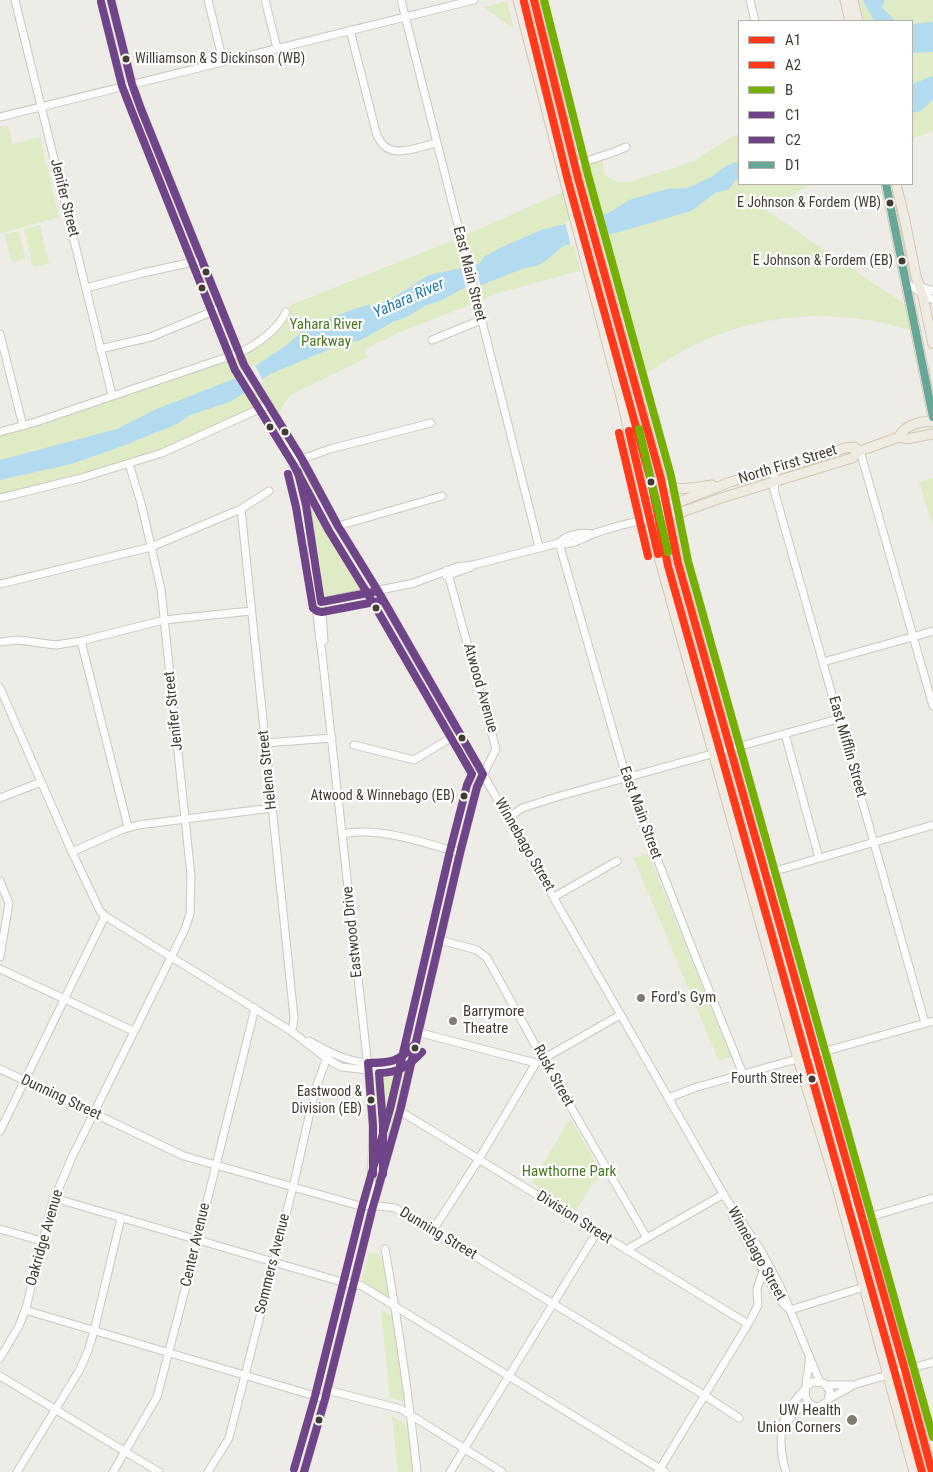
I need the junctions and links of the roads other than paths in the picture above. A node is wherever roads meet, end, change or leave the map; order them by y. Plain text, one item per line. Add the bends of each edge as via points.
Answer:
1 (15, 0) edge
2 (111, 0) edge
3 (208, 0) edge
4 (264, 0) edge
5 (401, 0) edge
6 (474, 0) edge
7 (518, 0) edge
8 (534, 0) edge
9 (750, 0) edge
10 (845, 0) edge
11 (853, 0) edge
12 (405, 17) junction
13 (755, 20) edge
14 (850, 20) edge
15 (858, 20) edge
16 (350, 30) junction
17 (277, 48) junction
18 (223, 61) junction
19 (132, 84) junction
20 (41, 106) junction
21 (0, 117) edge
22 (436, 143) junction
23 (626, 147) dead end
24 (575, 165) junction
25 (886, 185) edge
26 (896, 185) edge
27 (202, 260) junction
28 (905, 282) junction
29 (86, 288) junction
30 (918, 289) junction
31 (933, 291) edge
32 (933, 300) edge
33 (910, 304) junction
34 (933, 305) edge
35 (221, 308) junction
36 (286, 312) dead end
37 (927, 315) junction
38 (481, 320) junction
39 (0, 334) edge
40 (432, 340) dead end
41 (933, 344) edge
42 (100, 349) junction
43 (239, 353) junction
44 (112, 395) junction
45 (268, 404) junction
46 (933, 417) edge
47 (933, 422) edge
48 (430, 423) dead end
49 (23, 426) junction
50 (0, 432) edge
51 (933, 434) edge
52 (899, 437) junction
53 (860, 450) junction
54 (821, 455) junction
55 (299, 460) junction
56 (129, 464) junction
57 (773, 471) junction
58 (810, 472) junction
59 (661, 480) junction
60 (730, 482) junction
61 (775, 482) junction
62 (269, 491) dead end
63 (442, 496) dead end
64 (0, 498) edge
65 (241, 509) junction
66 (668, 512) junction
67 (650, 518) junction
68 (338, 526) junction
69 (559, 543) junction
70 (151, 547) junction
71 (539, 547) junction
72 (313, 552) junction
73 (448, 573) junction
74 (0, 584) edge
75 (378, 591) junction
76 (321, 602) junction
77 (251, 611) junction
78 (164, 620) junction
79 (933, 631) edge
80 (913, 637) junction
81 (81, 641) junction
82 (0, 642) edge
83 (322, 654) junction
84 (823, 662) junction
85 (0, 688) edge
86 (933, 706) edge
87 (838, 719) junction
88 (459, 733) junction
89 (785, 734) junction
90 (332, 738) junction
91 (265, 743) junction
92 (354, 745) dead end
93 (730, 749) junction
94 (713, 754) junction
95 (483, 774) junction
96 (626, 778) junction
97 (42, 782) junction
98 (0, 798) edge
99 (272, 808) junction
100 (508, 818) junction
101 (185, 820) junction
102 (933, 825) edge
103 (128, 827) junction
104 (342, 834) junction
105 (875, 842) junction
106 (72, 852) junction
107 (460, 853) junction
108 (819, 858) junction
109 (616, 861) dead end
110 (765, 874) junction
111 (0, 881) edge
112 (554, 897) junction
113 (105, 916) junction
114 (440, 940) junction
115 (170, 956) junction
116 (0, 957) edge
117 (0, 969) edge
118 (64, 998) junction
119 (254, 1008) junction
120 (620, 1015) junction
121 (929, 1022) edge
122 (133, 1031) junction
123 (291, 1031) junction
124 (418, 1032) junction
125 (414, 1048) junction
126 (815, 1054) junction
127 (327, 1055) junction
128 (543, 1059) junction
129 (798, 1059) junction
130 (536, 1063) junction
131 (368, 1066) junction
132 (0, 1069) edge
133 (744, 1074) junction
134 (24, 1081) junction
135 (668, 1098) junction
136 (400, 1111) junction
137 (93, 1114) junction
138 (0, 1130) edge
139 (479, 1159) junction
140 (216, 1164) junction
141 (293, 1187) junction
142 (839, 1194) junction
143 (724, 1196) junction
144 (54, 1198) junction
145 (933, 1198) edge
146 (372, 1206) junction
147 (862, 1216) junction
148 (121, 1218) junction
149 (3, 1230) edge
150 (433, 1230) junction
151 (596, 1232) junction
152 (0, 1236) edge
153 (647, 1238) junction
154 (197, 1240) junction
155 (42, 1241) junction
156 (385, 1249) dead end
157 (626, 1250) junction
158 (274, 1262) junction
159 (766, 1262) junction
160 (764, 1272) junction
161 (354, 1284) junction
162 (864, 1287) junction
163 (554, 1304) junction
164 (394, 1305) junction
165 (25, 1310) junction
166 (790, 1310) junction
167 (748, 1324) junction
168 (94, 1331) junction
169 (169, 1353) junction
170 (808, 1357) junction
171 (0, 1358) edge
172 (933, 1362) edge
173 (905, 1370) junction
174 (887, 1374) junction
175 (245, 1375) junction
176 (0, 1376) edge
177 (509, 1376) junction
178 (824, 1383) junction
179 (856, 1384) junction
180 (806, 1388) junction
181 (327, 1390) junction
182 (704, 1395) junction
183 (830, 1398) junction
184 (325, 1399) junction
185 (809, 1404) junction
186 (56, 1408) junction
187 (411, 1416) junction
188 (739, 1418) dead end
189 (783, 1428) junction
190 (464, 1449) junction
191 (126, 1451) junction
192 (661, 1471) edge
193 (17, 1472) edge
194 (113, 1472) edge
195 (159, 1472) edge
196 (208, 1472) edge
197 (304, 1472) edge
198 (417, 1472) edge
199 (450, 1472) edge
200 (502, 1472) edge
201 (786, 1472) edge
202 (914, 1472) edge
203 (932, 1472) edge

1 - 20 street, Jenifer Street
2 - 19 street, Winnebago Street
3 - 18 street
4 - 17 street
5 - 12 street, East Main Street
6 - 12 street
7 - 67 main road
8 - 24 main road
9 - 13 street
10 - 14 main road
11 - 15 main road
12 - 16 street
12 - 22 street, East Main Street
16 - 17 street
16 - 22 street via 382,146 397,152
17 - 18 street
18 - 19 street
19 - 20 street
19 - 27 street, Winnebago Street
20 - 21 street
20 - 29 street, Jenifer Street
22 - 38 street, East Main Street
23 - 24 street
24 - 59 main road
25 - 28 main road
26 - 30 main road
27 - 29 street
27 - 35 street, Winnebago Street
28 - 30 street
28 - 33 main road
29 - 42 street, Jenifer Street
30 - 31 street
30 - 32 street
30 - 33 main road
30 - 37 main road
33 - 46 main road
34 - 37 main road
35 - 42 street via 156,336
35 - 43 street, Winnebago Street
36 - 43 street via 272,330
37 - 41 main road
38 - 40 street
38 - 71 street, East Main Street
39 - 49 street
42 - 44 street, Jenifer Street
43 - 44 street
43 - 45 street, Winnebago Street
44 - 49 street
45 - 55 street, Winnebago Street
45 - 56 street
47 - 52 main road via 926,421 905,429
48 - 55 street
49 - 50 street
51 - 52 main road via 907,439
52 - 53 main road
53 - 54 main road, North First Street via 849,447
53 - 58 main road, North First Street via 852,458
53 - 80 street
54 - 57 main road, North First Street
54 - 58 main road
55 - 68 street, Winnebago Street
55 - 72 street, Eastwood Drive
56 - 64 street
56 - 70 street, Jenifer Street
57 - 60 main road, North First Street
57 - 61 street, East Mifflin Street
58 - 61 main road, North First Street
59 - 60 main road via 677,488
59 - 66 main road
60 - 66 main road, North First Street via 679,502
61 - 66 main road, North First Street
61 - 84 street, East Mifflin Street via 774,490
62 - 65 street
63 - 68 street
65 - 70 street
65 - 77 street, Helena Street
66 - 67 main road via 660,519
66 - 93 main road via 676,556
67 - 69 street via 592,534 579,533
67 - 94 main road
68 - 75 street, Winnebago Street
69 - 71 street
69 - 96 street, East Main Street
70 - 74 street
70 - 78 street, Jenifer Street
71 - 73 street
72 - 76 street, Eastwood Drive
72 - 83 street, Eastwood Drive
73 - 75 street
73 - 95 street, Atwood Avenue via 496,744
75 - 76 street
75 - 88 street, Winnebago Street
76 - 83 street, Eastwood Drive
77 - 78 street
77 - 91 street, Helena Street
78 - 81 street
78 - 101 street, Jenifer Street
79 - 80 street
80 - 84 street
80 - 86 street
81 - 82 street via 56,645 18,640
81 - 103 street
83 - 90 street, Eastwood Drive
84 - 87 street, East Mifflin Street
85 - 97 street
87 - 89 street
87 - 105 street, East Mifflin Street
88 - 92 street via 414,760
88 - 95 street, Winnebago Street
89 - 93 street
89 - 108 street
90 - 91 street
90 - 104 street, Eastwood Drive
91 - 99 street, Helena Street
93 - 94 street
93 - 110 main road
94 - 96 street
94 - 129 main road
95 - 100 street, Winnebago Street
95 - 107 street, Atwood Avenue
96 - 100 street via 525,807
96 - 133 street, East Main Street
97 - 98 street
97 - 106 street
99 - 101 street
99 - 123 street, Helena Street via 294,1017
100 - 112 street, Winnebago Street
101 - 103 street
101 - 115 street, Jenifer Street via 191,876 190,914
102 - 105 street
103 - 106 street
104 - 107 street via 374,832
104 - 131 street, Eastwood Drive
105 - 108 street
105 - 121 street, East Mifflin Street
106 - 113 street
107 - 114 street, Atwood Avenue
108 - 110 street
109 - 112 street
110 - 126 main road
111 - 116 street via 9,902
112 - 120 street, Winnebago Street
113 - 115 street
113 - 118 street
114 - 124 street, Atwood Avenue
114 - 128 street, Rusk Street via 484,954
115 - 119 street
115 - 122 street, Oakridge Avenue
117 - 118 street
118 - 122 street
118 - 134 street
119 - 123 street
119 - 140 street, Center Avenue
120 - 128 street
120 - 135 street, Winnebago Street
121 - 126 street
122 - 137 street, Oakridge Avenue
123 - 127 street
124 - 125 street, Atwood Avenue
124 - 130 street
125 - 131 street via 399,1061
125 - 136 street, Atwood Avenue
126 - 129 street
126 - 147 main road
127 - 131 street
127 - 141 street, Sommers Avenue via 315,1090
128 - 130 street
128 - 153 street, Rusk Street
129 - 133 street
129 - 142 main road
130 - 139 street
131 - 146 street, Eastwood Drive via 373,1126
132 - 134 street, Dunning Street
133 - 135 street
134 - 137 street, Dunning Street
134 - 138 street
135 - 143 street, Winnebago Street
136 - 139 street, Division Street
136 - 146 street, Atwood Avenue
137 - 140 street, Dunning Street via 184,1156
137 - 144 street, Oakridge Avenue
139 - 150 street
139 - 151 street, Division Street
140 - 141 street, Dunning Street
140 - 154 street, Center Avenue
141 - 146 street, Dunning Street via 360,1206
141 - 158 street, Sommers Avenue
142 - 147 main road via 847,1200 854,1217
142 - 162 main road
143 - 153 street
143 - 159 street, Winnebago Street
143 - 160 street, Winnebago Street
144 - 148 street
144 - 155 street, Oakridge Avenue
145 - 147 street
146 - 150 street, Dunning Street via 395,1208
146 - 161 street, Atwood Avenue
147 - 173 main road
148 - 154 street
148 - 168 street
149 - 152 street
149 - 155 street
150 - 163 street, Dunning Street
151 - 157 street, Division Street
151 - 163 street
153 - 157 street
154 - 158 street
154 - 169 street, Center Avenue
155 - 165 street, Oakridge Avenue
156 - 164 street
157 - 167 street, Division Street
158 - 161 street
158 - 175 street, Sommers Avenue
159 - 160 street
159 - 166 street, Winnebago Street
160 - 166 street, Winnebago Street via 779,1299
160 - 167 street via 757,1289 758,1305
161 - 164 street
161 - 181 street, Atwood Avenue
162 - 166 street
162 - 174 main road
163 - 177 street
163 - 182 street, Dunning Street
164 - 177 street
164 - 187 street
165 - 168 street
165 - 171 street, Oakridge Avenue
166 - 170 street, Winnebago Street
167 - 182 street
168 - 169 street
168 - 186 street via 79,1371
169 - 175 street
169 - 191 street, Center Avenue via 155,1402
170 - 178 street, Winnebago Street
170 - 180 street, Winnebago Street
172 - 173 street
173 - 174 street
173 - 203 main road
174 - 179 street
174 - 202 main road
175 - 184 street
175 - 196 street, Sommers Avenue via 229,1438
176 - 186 street
177 - 190 street
177 - 192 street
178 - 179 street
178 - 180 street via 812,1382
178 - 183 street via 830,1391
179 - 183 street
180 - 185 street via 805,1397
180 - 189 street via 787,1412
181 - 184 street, Atwood Avenue
181 - 187 street via 401,1409
182 - 188 street, Dunning Street
182 - 192 street
183 - 185 street via 823,1406
184 - 197 street, Atwood Avenue
185 - 189 street via 797,1410
186 - 191 street
186 - 193 street
187 - 190 street
187 - 198 street
189 - 201 street via 781,1454
190 - 199 street
190 - 200 street
191 - 194 street, Center Avenue
191 - 195 street

